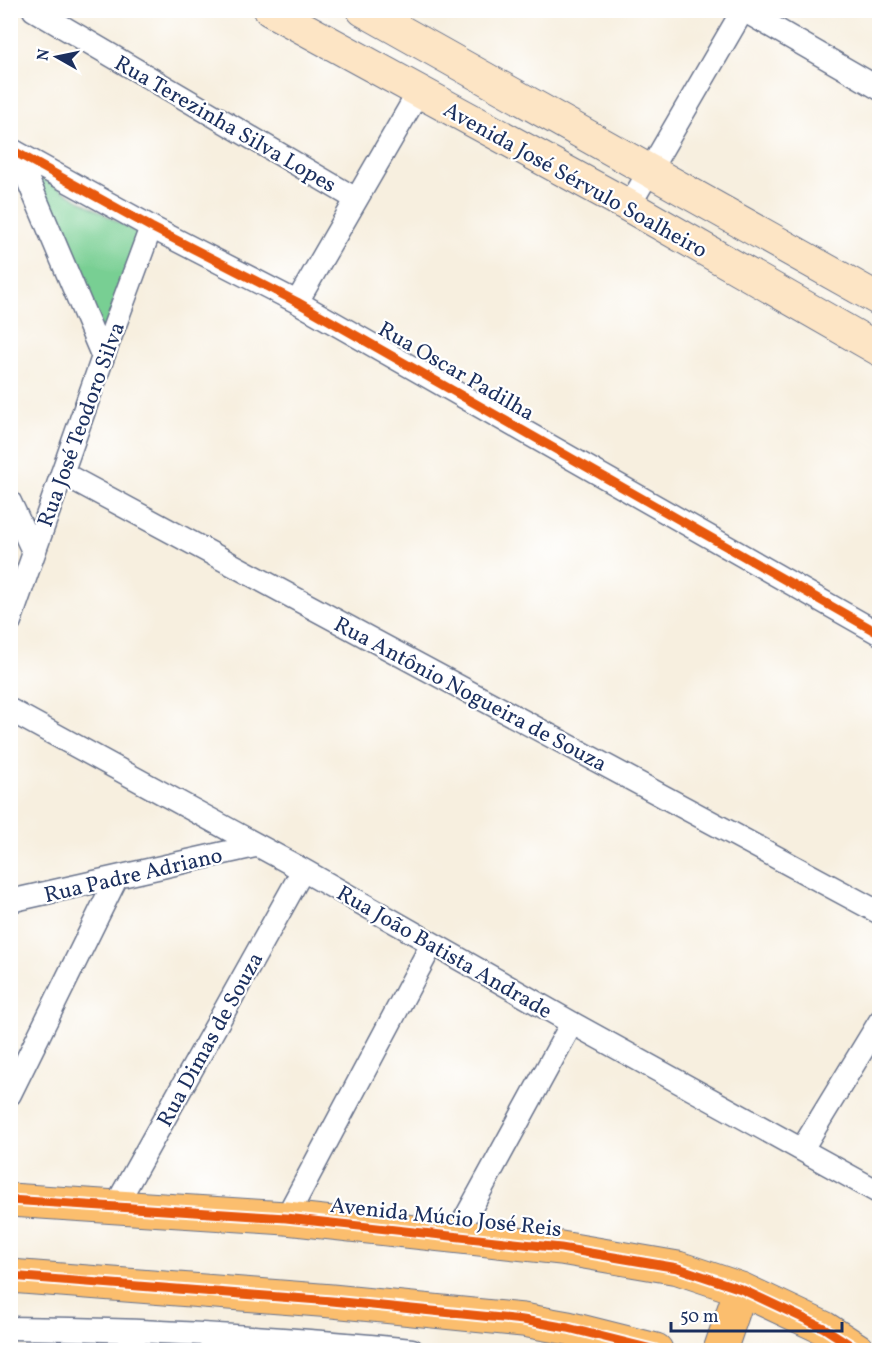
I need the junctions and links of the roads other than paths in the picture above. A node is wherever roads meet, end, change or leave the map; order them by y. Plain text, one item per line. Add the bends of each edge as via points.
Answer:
1 (34, 10) edge
2 (270, 10) edge
3 (363, 10) edge
4 (743, 10) edge
5 (879, 89) edge
6 (418, 93) junction
7 (13, 151) edge
8 (648, 171) junction
9 (356, 199) junction
10 (629, 206) junction
11 (151, 227) junction
12 (879, 300) edge
13 (297, 302) junction
14 (879, 350) edge
15 (103, 357) junction
16 (62, 473) junction
17 (10, 502) edge
18 (34, 553) junction
19 (10, 621) edge
20 (879, 634) edge
21 (10, 710) edge
22 (255, 846) junction
23 (303, 870) junction
24 (117, 877) junction
25 (10, 902) edge
26 (879, 913) edge
27 (432, 944) junction
28 (879, 1021) edge
29 (572, 1023) junction
30 (873, 1050) edge
31 (10, 1094) edge
32 (802, 1149) junction
33 (879, 1192) edge
34 (10, 1200) edge
35 (115, 1207) junction
36 (286, 1218) junction
37 (454, 1236) junction
38 (10, 1276) edge
39 (741, 1289) junction
40 (10, 1328) edge
41 (338, 1347) edge
42 (412, 1350) edge
43 (656, 1350) edge
44 (720, 1350) edge
45 (858, 1350) edge

1 - 9 street, Rua Terezinha Silva Lopes
2 - 6 main road, Avenida José Sérvulo Soalheiro
3 - 8 main road, Avenida José Sérvulo Soalheiro
4 - 5 street
4 - 8 street
6 - 9 street
6 - 10 main road, Avenida José Sérvulo Soalheiro
7 - 11 street, Rua Oscar Padilha
7 - 15 street
8 - 10 street
8 - 12 main road, Avenida José Sérvulo Soalheiro
9 - 13 street
10 - 14 main road, Avenida José Sérvulo Soalheiro
11 - 13 street, Rua Oscar Padilha
11 - 15 street, Rua José Teodoro Silva
13 - 20 street, Rua Oscar Padilha
15 - 16 street, Rua José Teodoro Silva
16 - 18 street, Rua José Teodoro Silva
16 - 26 street, Rua Antônio Nogueira de Souza
17 - 18 street
18 - 19 street, Rua José Teodoro Silva
21 - 22 street, Rua João Batista Andrade
22 - 23 street, Rua João Batista Andrade
22 - 24 street, Rua Padre Adriano
23 - 27 street, Rua João Batista Andrade
23 - 35 street, Rua Dimas de Souza
24 - 25 street, Rua Padre Adriano
24 - 31 street
27 - 29 street, Rua João Batista Andrade
27 - 36 street
28 - 30 street
29 - 32 street, Rua João Batista Andrade
29 - 37 street
30 - 32 street
32 - 33 street, Rua João Batista Andrade
34 - 35 main road, Avenida Múcio José Reis
35 - 36 main road, Avenida Múcio José Reis
36 - 37 main road, Avenida Múcio José Reis
37 - 39 main road, Avenida Múcio José Reis via 561,1248 678,1268
38 - 43 main road via 524,1320
39 - 44 main road
39 - 45 main road, Avenida Múcio José Reis via 824,1328
40 - 41 street via 84,1329
41 - 42 street

